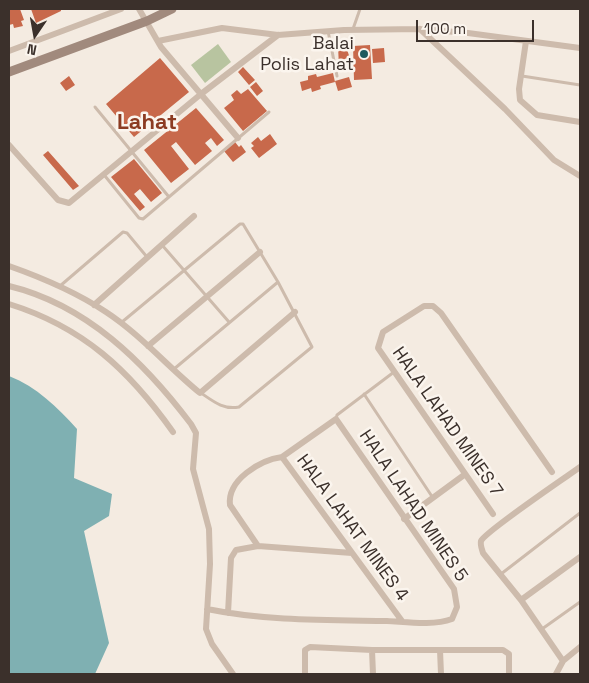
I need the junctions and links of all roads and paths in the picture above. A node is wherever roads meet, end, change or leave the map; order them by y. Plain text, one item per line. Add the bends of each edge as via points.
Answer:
1 (121, 9) edge
2 (139, 9) edge
3 (172, 9) edge
4 (360, 9) edge
5 (161, 12) edge
6 (147, 20) junction
7 (352, 29) junction
8 (420, 29) junction
9 (328, 31) junction
10 (278, 35) junction
11 (158, 41) junction
12 (526, 41) junction
13 (580, 48) edge
14 (9, 51) edge
15 (9, 72) edge
16 (337, 76) dead end
17 (521, 76) junction
18 (580, 85) edge
19 (201, 94) junction
20 (95, 107) dead end
21 (269, 112) dead end
22 (580, 122) edge
23 (238, 138) junction
24 (9, 145) edge
25 (133, 152) junction
26 (105, 176) junction
27 (580, 176) edge
28 (169, 197) junction
29 (194, 216) dead end
30 (162, 244) junction
31 (260, 252) junction
32 (147, 257) junction
33 (9, 266) edge
34 (183, 271) junction
35 (278, 282) junction
36 (9, 286) edge
37 (60, 286) junction
38 (206, 296) junction
39 (9, 304) edge
40 (94, 305) junction
41 (295, 312) junction
42 (229, 322) junction
43 (121, 323) junction
44 (148, 346) junction
45 (174, 369) junction
46 (394, 372) junction
47 (200, 392) junction
48 (364, 394) junction
49 (336, 419) junction
50 (173, 432) dead end
51 (282, 457) junction
52 (580, 467) edge
53 (552, 472) dead end
54 (464, 475) junction
55 (433, 498) junction
56 (580, 512) edge
57 (493, 514) dead end
58 (404, 519) junction
59 (258, 546) junction
60 (352, 553) junction
61 (580, 557) edge
62 (501, 574) junction
63 (521, 600) junction
64 (580, 602) edge
65 (207, 609) junction
66 (228, 613) junction
67 (402, 621) junction
68 (542, 630) junction
69 (580, 647) edge
70 (372, 650) junction
71 (440, 650) junction
72 (563, 662) junction
73 (233, 674) edge
74 (305, 674) edge
75 (372, 674) edge
76 (440, 674) edge
77 (509, 674) edge
78 (556, 674) edge

1 - 14 street
2 - 6 street
3 - 5 main road
4 - 7 lane
5 - 6 main road
6 - 11 street
6 - 15 main road
7 - 8 street
7 - 9 street
8 - 12 street
8 - 27 street via 554,160
9 - 10 street
9 - 16 lane
10 - 11 street via 222,28
10 - 19 street
11 - 19 street
12 - 13 street
12 - 17 street
17 - 18 lane
17 - 22 street via 520,100 527,108 537,115
19 - 23 street
19 - 25 street
20 - 25 lane
21 - 23 lane
23 - 28 lane
24 - 26 street via 62,203 76,200
25 - 26 street
25 - 28 lane
26 - 28 lane via 141,220
29 - 30 street
30 - 32 street
30 - 34 lane
31 - 34 lane via 242,223
31 - 35 lane
31 - 38 street
32 - 37 lane via 123,232
32 - 40 street
33 - 37 street
34 - 38 lane
34 - 43 lane
35 - 41 lane
35 - 42 lane
36 - 65 street via 59,304 104,331 133,356 191,424 196,433 194,469 209,529
37 - 40 street
38 - 42 lane
38 - 44 street
39 - 50 street via 40,316 97,349 129,376
40 - 43 street
41 - 47 street
41 - 47 lane via 312,347 240,407 230,409 219,405
42 - 45 lane
43 - 44 street
44 - 45 street
45 - 47 street
46 - 48 lane
46 - 53 street, HALA LAHAD MINES 7 via 378,348 383,332 424,306 433,306
46 - 54 street, HALA LAHAD MINES 7
48 - 49 lane
48 - 55 lane
49 - 51 street, HALA LAHAT MINES 4
49 - 58 street, HALA LAHAD MINES 5
51 - 59 street via 268,459 248,472 229,497 230,505
51 - 60 street, HALA LAHAT MINES 4
52 - 62 street via 482,540 483,553
54 - 55 street
54 - 57 street, HALA LAHAD MINES 7
55 - 58 street
56 - 62 lane
58 - 67 street, HALA LAHAD MINES 5 via 454,590 456,599 455,613 445,621
59 - 60 street
59 - 66 street via 245,547 232,554
60 - 67 street, HALA LAHAT MINES 4
61 - 63 street
62 - 63 street
63 - 68 street
64 - 68 lane
65 - 66 street
65 - 73 street via 206,629 212,644
66 - 67 street
68 - 72 street
69 - 72 street
70 - 71 street
70 - 74 street via 310,646 305,650
70 - 75 street
71 - 76 street
71 - 77 street via 503,650 509,654
72 - 78 street

